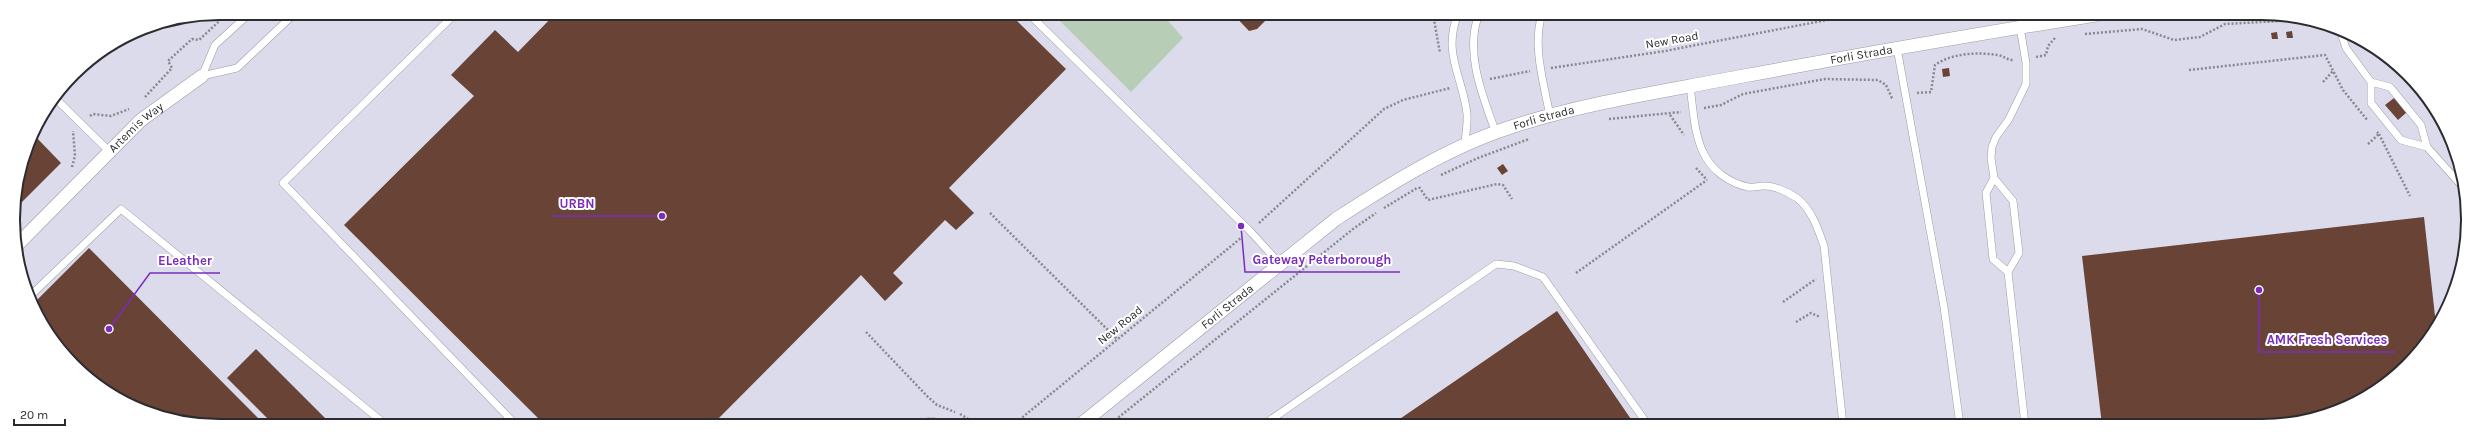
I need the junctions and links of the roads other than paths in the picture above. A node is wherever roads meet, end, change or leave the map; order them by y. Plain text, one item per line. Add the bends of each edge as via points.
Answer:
1 (242, 20) edge
2 (288, 20) edge
3 (449, 20) edge
4 (1035, 20) edge
5 (1456, 20) edge
6 (1477, 20) edge
7 (1540, 20) edge
8 (2064, 20) edge
9 (2020, 27) junction
10 (2342, 37) edge
11 (1896, 48) junction
12 (202, 76) junction
13 (2371, 82) junction
14 (1690, 86) junction
15 (58, 102) edge
16 (1550, 116) junction
17 (1496, 132) junction
18 (1465, 146) junction
19 (2427, 147) junction
20 (110, 152) junction
21 (1994, 178) junction
22 (2457, 180) edge
23 (21, 241) edge
24 (1280, 263) junction
25 (2008, 272) junction
26 (34, 292) edge
27 (379, 419) edge
28 (511, 419) edge
29 (1087, 419) edge
30 (1272, 419) edge
31 (1644, 419) edge
32 (1843, 419) edge
33 (1959, 419) edge
34 (2024, 419) edge

1 - 12 lane via 215,45
2 - 12 lane via 237,68
3 - 28 lane via 284,183
4 - 24 lane
5 - 18 lane via 1450,46 1467,114
6 - 17 lane via 1475,63
7 - 16 lane via 1541,69
8 - 9 street, Forli Strada
9 - 11 street, Forli Strada
9 - 21 lane via 2026,63 2026,84 1992,147
10 - 13 lane via 2346,48
11 - 14 street, Forli Strada
11 - 33 lane via 1944,307
12 - 20 street, Artemis Way via 141,120
13 - 19 lane via 2390,87 2421,125
13 - 19 lane via 2371,103 2401,140
14 - 16 street, Forli Strada via 1599,103
14 - 32 lane via 1703,152 1714,169 1730,181 1749,188 1765,186 1783,191 1797,199 1817,224 1824,246
15 - 20 lane
16 - 17 street, Forli Strada
17 - 18 street, Forli Strada
18 - 24 street, Forli Strada via 1375,193 1336,219
19 - 22 lane
20 - 23 street, Artemis Way
21 - 25 lane via 1986,193 1993,259
21 - 25 lane via 2013,201 2018,253
24 - 29 street, Forli Strada
25 - 34 lane
26 - 27 lane via 121,209
30 - 31 lane via 1496,264 1514,266 1543,276

